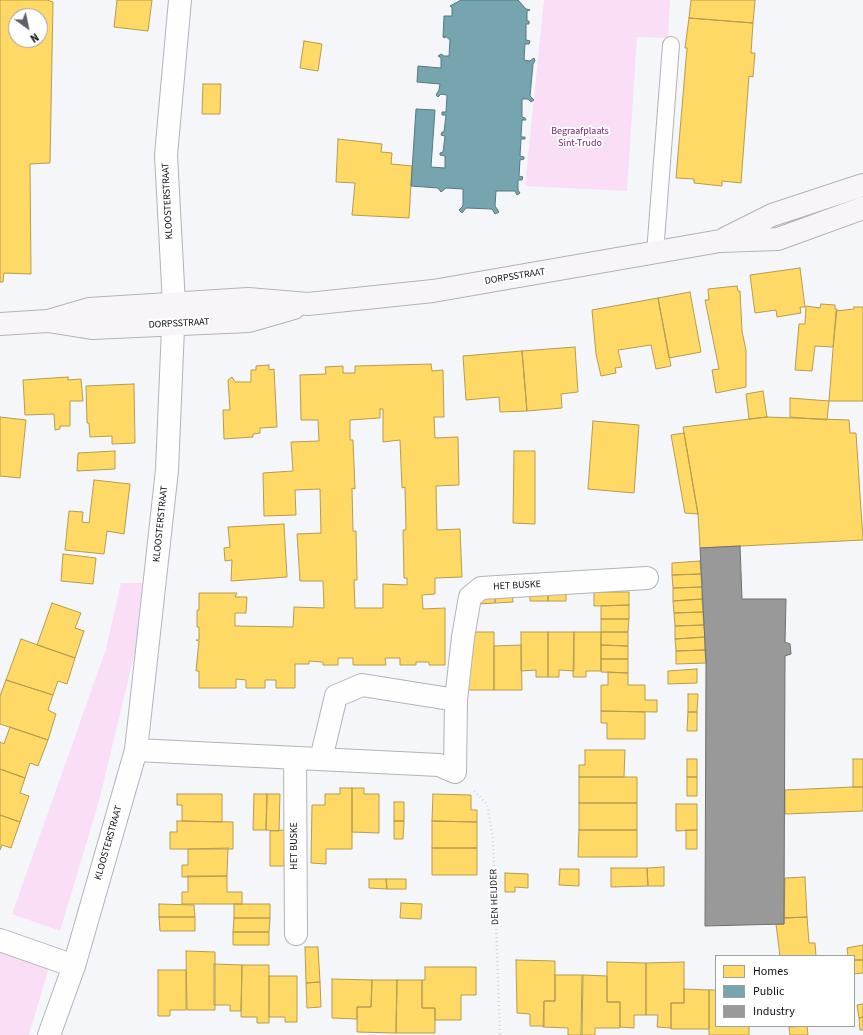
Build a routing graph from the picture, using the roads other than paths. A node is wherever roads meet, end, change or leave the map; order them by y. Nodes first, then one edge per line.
1 (180, 0) edge
2 (671, 45) dead end
3 (857, 187) edge
4 (862, 212) edge
5 (720, 241) junction
6 (655, 253) junction
7 (173, 314) junction
8 (0, 324) edge
9 (647, 578) dead end
10 (456, 700) junction
11 (136, 750) junction
12 (295, 758) junction
13 (321, 759) junction
14 (296, 934) dead end
15 (0, 940) edge
16 (74, 966) junction
17 (49, 1035) edge

1 - 7 street, KLOOSTERSTRAAT
2 - 6 lane
3 - 4 street
3 - 5 street, DORPSSTRAAT
4 - 5 street, DORPSSTRAAT
5 - 6 street, DORPSSTRAAT
6 - 7 street, DORPSSTRAAT
7 - 8 street, DORPSSTRAAT
7 - 11 street, KLOOSTERSTRAAT
9 - 10 street, HET BUSKE
10 - 13 street
10 - 13 street, HET BUSKE
11 - 12 street
11 - 16 street, KLOOSTERSTRAAT
12 - 13 street
12 - 14 street, HET BUSKE
15 - 16 street
16 - 17 street, KLOOSTERSTRAAT

